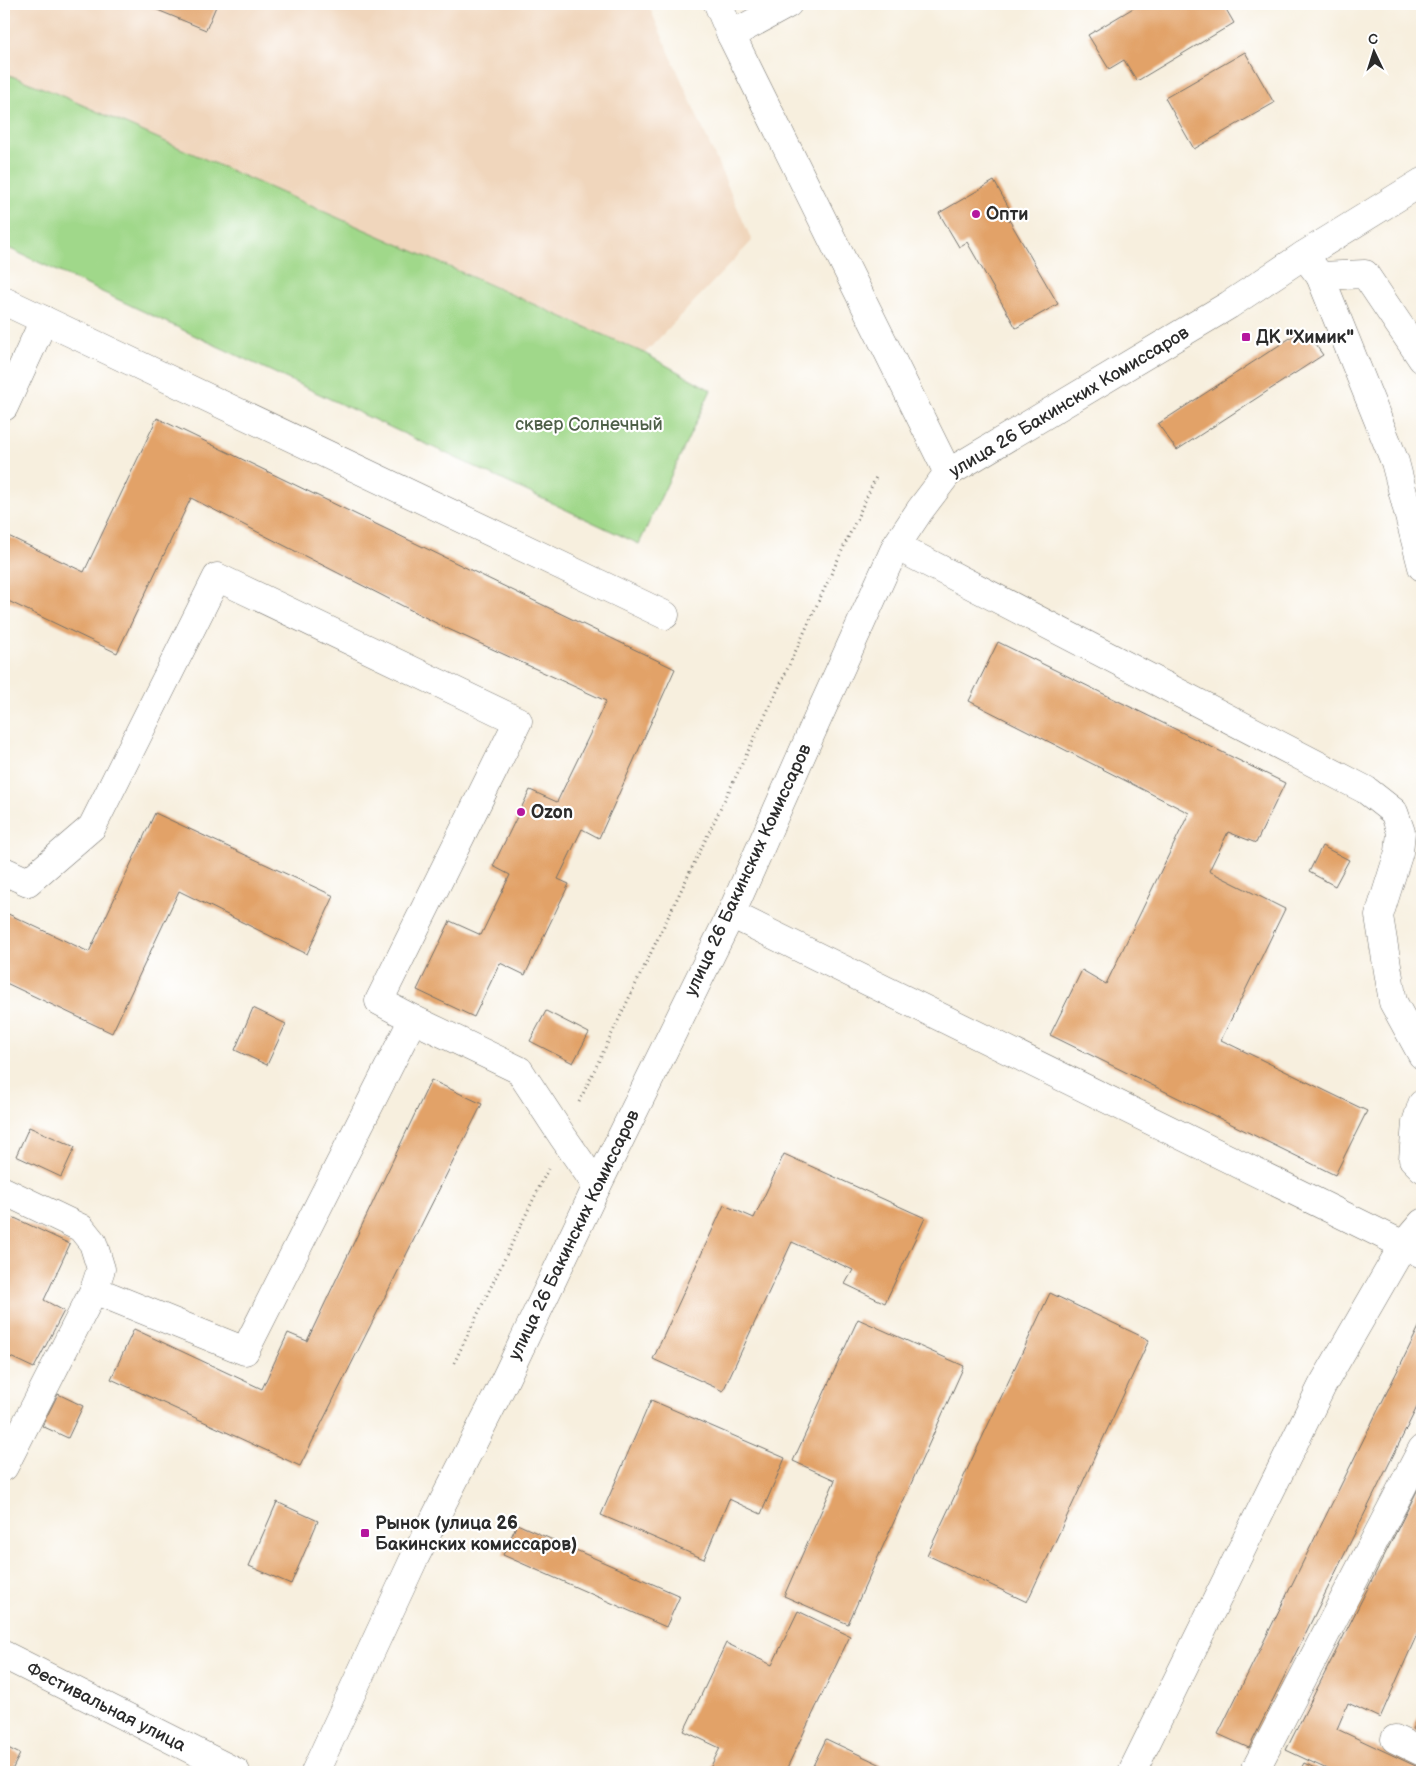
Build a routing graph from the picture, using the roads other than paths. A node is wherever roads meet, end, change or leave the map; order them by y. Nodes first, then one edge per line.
1 (718, 4) edge
2 (788, 4) edge
3 (730, 35) junction
4 (1422, 182) edge
5 (1312, 266) junction
6 (4, 301) edge
7 (44, 320) junction
8 (1422, 359) edge
9 (4, 407) edge
10 (948, 473) junction
11 (896, 546) junction
12 (1422, 568) edge
13 (665, 615) dead end
14 (4, 871) edge
15 (731, 914) junction
16 (413, 1019) junction
17 (1422, 1055) edge
18 (1422, 1104) edge
19 (1422, 1168) edge
20 (597, 1186) junction
21 (4, 1191) edge
22 (1422, 1223) edge
23 (1413, 1249) edge
24 (94, 1290) junction
25 (1422, 1449) edge
26 (4, 1467) edge
27 (4, 1655) edge
28 (1395, 1739) dead end
29 (1422, 1752) edge
30 (236, 1772) edge
31 (315, 1772) edge
32 (1132, 1772) edge
33 (1254, 1772) edge

1 - 3 main road
2 - 3 main road
3 - 10 main road
4 - 5 main road, улица 26 Бакинских Комиссаров
5 - 8 main road
5 - 10 main road, улица 26 Бакинских Комиссаров
5 - 12 main road
6 - 7 main road
7 - 9 main road
7 - 13 main road
10 - 11 main road, улица 26 Бакинских Комиссаров
11 - 15 main road, улица 26 Бакинских Комиссаров
11 - 17 main road
14 - 16 main road
15 - 20 main road, улица 26 Бакинских Комиссаров
15 - 23 main road
16 - 20 main road
16 - 24 main road
18 - 19 main road
20 - 31 main road, улица 26 Бакинских Комиссаров
21 - 24 main road
22 - 23 main road
23 - 32 main road
24 - 26 main road
25 - 33 main road
27 - 30 main road, Фестивальная улица
28 - 29 main road

